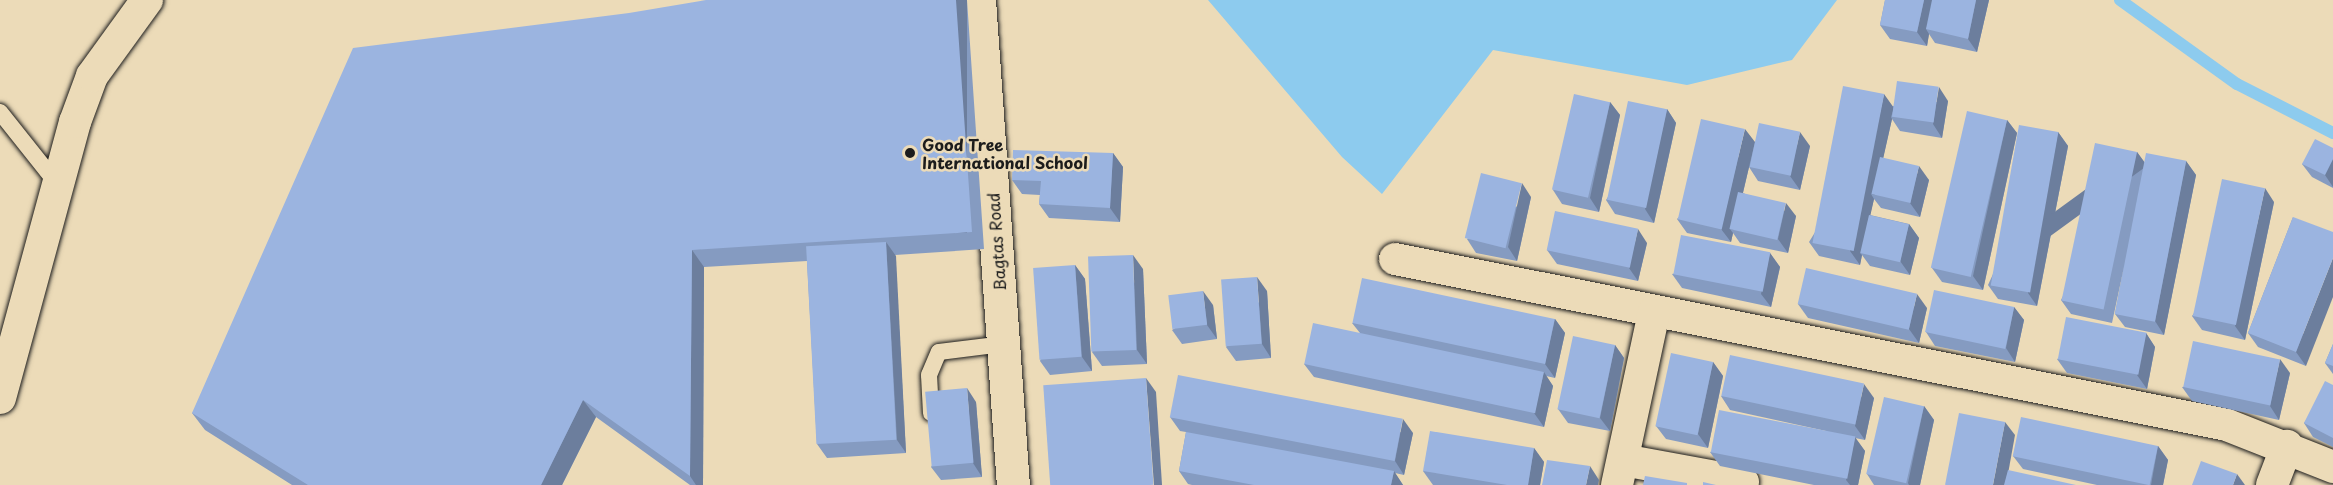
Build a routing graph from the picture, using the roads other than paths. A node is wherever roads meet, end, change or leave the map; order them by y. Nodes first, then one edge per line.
1 (147, 0) edge
2 (972, 15) edge
3 (0, 112) edge
4 (58, 185) junction
5 (1395, 259) dead end
6 (1654, 312) junction
7 (1003, 344) junction
8 (0, 398) edge
9 (932, 417) edge
10 (2288, 446) junction
11 (2333, 467) edge
12 (1620, 472) edge
13 (1743, 482) dead end
14 (1012, 485) edge
15 (2272, 485) edge

1 - 4 street
2 - 7 street, Bagtas Road
3 - 4 lane
4 - 8 street
5 - 6 street
6 - 10 street
6 - 12 street
7 - 9 lane
7 - 14 street, Bagtas Road
10 - 11 street
10 - 15 street
12 - 13 street

